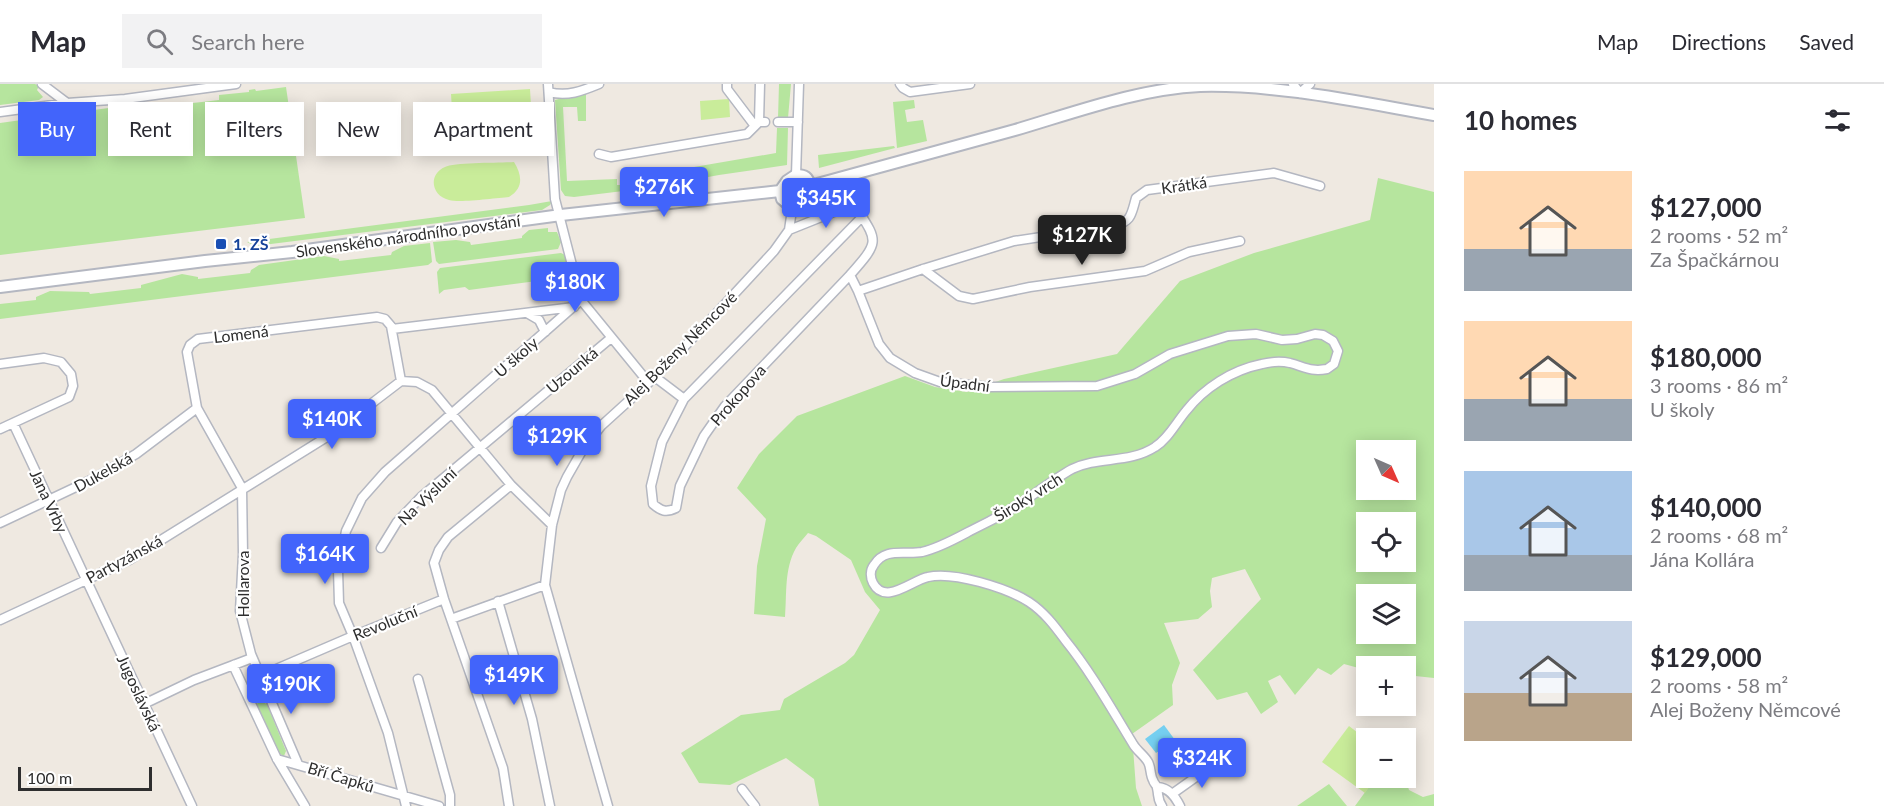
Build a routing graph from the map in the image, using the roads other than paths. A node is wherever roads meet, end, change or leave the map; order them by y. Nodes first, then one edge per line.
1 (42, 84) edge
2 (236, 84) edge
3 (543, 84) edge
4 (599, 84) edge
5 (727, 84) edge
6 (760, 84) edge
7 (799, 84) edge
8 (900, 84) edge
9 (970, 84) edge
10 (1310, 84) edge
11 (548, 88) edge
12 (1296, 88) edge
13 (67, 102) edge
14 (82, 102) edge
15 (18, 109) edge
16 (0, 112) edge
17 (1434, 116) edge
18 (778, 122) dead end
19 (798, 122) junction
20 (760, 123) junction
21 (599, 154) dead end
22 (796, 175) junction
23 (810, 186) junction
24 (1320, 186) dead end
25 (780, 191) junction
26 (793, 203) junction
27 (561, 215) junction
28 (862, 217) junction
29 (789, 230) junction
30 (1240, 241) dead end
31 (923, 268) junction
32 (850, 275) junction
33 (0, 287) edge
34 (858, 291) junction
35 (578, 303) junction
36 (527, 312) junction
37 (392, 329) junction
38 (545, 332) junction
39 (611, 338) junction
40 (0, 364) edge
41 (1135, 374) joint
42 (651, 380) junction
43 (401, 381) junction
44 (684, 399) junction
45 (197, 408) junction
46 (450, 413) junction
47 (13, 423) junction
48 (0, 429) edge
49 (479, 448) junction
50 (511, 485) junction
51 (242, 488) junction
52 (49, 500) junction
53 (0, 523) edge
54 (552, 525) junction
55 (381, 548) dead end
56 (85, 580) junction
57 (545, 585) junction
58 (444, 599) junction
59 (498, 601) junction
60 (451, 619) junction
61 (0, 620) edge
62 (353, 636) junction
63 (252, 658) junction
64 (232, 665) junction
65 (260, 676) junction
66 (418, 679) dead end
67 (144, 704) junction
68 (277, 759) junction
69 (1217, 762) dead end
70 (298, 764) junction
71 (1158, 787) junction
72 (742, 789) dead end
73 (1172, 794) junction
74 (405, 802) edge
75 (192, 806) edge
76 (305, 806) edge
77 (439, 806) edge
78 (450, 806) edge
79 (509, 806) edge
80 (550, 806) edge
81 (608, 806) edge
82 (755, 806) edge
83 (1162, 806) edge
84 (1180, 806) edge

1 - 13 street
2 - 14 street
3 - 11 street
4 - 11 street
5 - 20 street
6 - 20 street
7 - 19 street
8 - 9 street
10 - 12 street
11 - 27 street
12 - 17 street
12 - 23 street
15 - 16 street
18 - 19 street
19 - 22 street
20 - 21 street
22 - 23 street
22 - 25 street
23 - 26 street
24 - 31 street, Krátká
25 - 26 street
25 - 27 street, Slovenského národního povstání
26 - 29 street, Alej Boženy Němcové
27 - 33 street, Slovenského národního povstání
27 - 35 street
28 - 29 street
28 - 32 street, Prokopova
28 - 44 street, Prokopova
29 - 42 street, Alej Boženy Němcové
30 - 31 street
31 - 34 street, Krátká
32 - 34 street, Úpadní
32 - 44 street, Prokopova
34 - 41 street, Úpadní
35 - 36 street
35 - 38 street, U školy
35 - 39 street
36 - 37 street
36 - 38 street
37 - 43 street
37 - 45 street, Lomená
38 - 46 street, U školy
39 - 42 street
39 - 49 street, Uzounká
40 - 47 street
41 - 71 street, Široký vrch
42 - 44 street
42 - 54 street, Alej Boženy Němcové
43 - 46 street
43 - 51 street, Partyzánská
45 - 51 street, Lomená
45 - 52 street, Dukelská
46 - 49 street
46 - 62 street, U školy
47 - 48 street
47 - 52 street, Jana Vrby
49 - 50 street
49 - 55 street, Na Výsluní
50 - 54 street
50 - 58 street
51 - 56 street, Partyzánská
51 - 63 street, Hollarova
52 - 53 street, Dukelská
52 - 56 street, Jana Vrby
54 - 57 street, Alej Boženy Němcové
56 - 61 street, Partyzánská
56 - 67 street, Jugoslávská
57 - 59 street
57 - 81 street, Alej Boženy Němcové
58 - 60 street
58 - 62 street, Revoluční
59 - 60 street
59 - 80 street
60 - 79 street
62 - 65 street, Revoluční
62 - 74 street, U školy
63 - 64 street
63 - 65 street, Hollarova
64 - 67 street
64 - 68 street
65 - 70 street, Hollarova
66 - 78 street
67 - 75 street, Jugoslávská
68 - 70 street, Bří Čapků
68 - 76 street
69 - 73 street
70 - 74 street, Bří Čapků
71 - 73 street
71 - 83 street, Široký vrch
72 - 82 street
73 - 84 street
74 - 77 street, Bří Čapků

